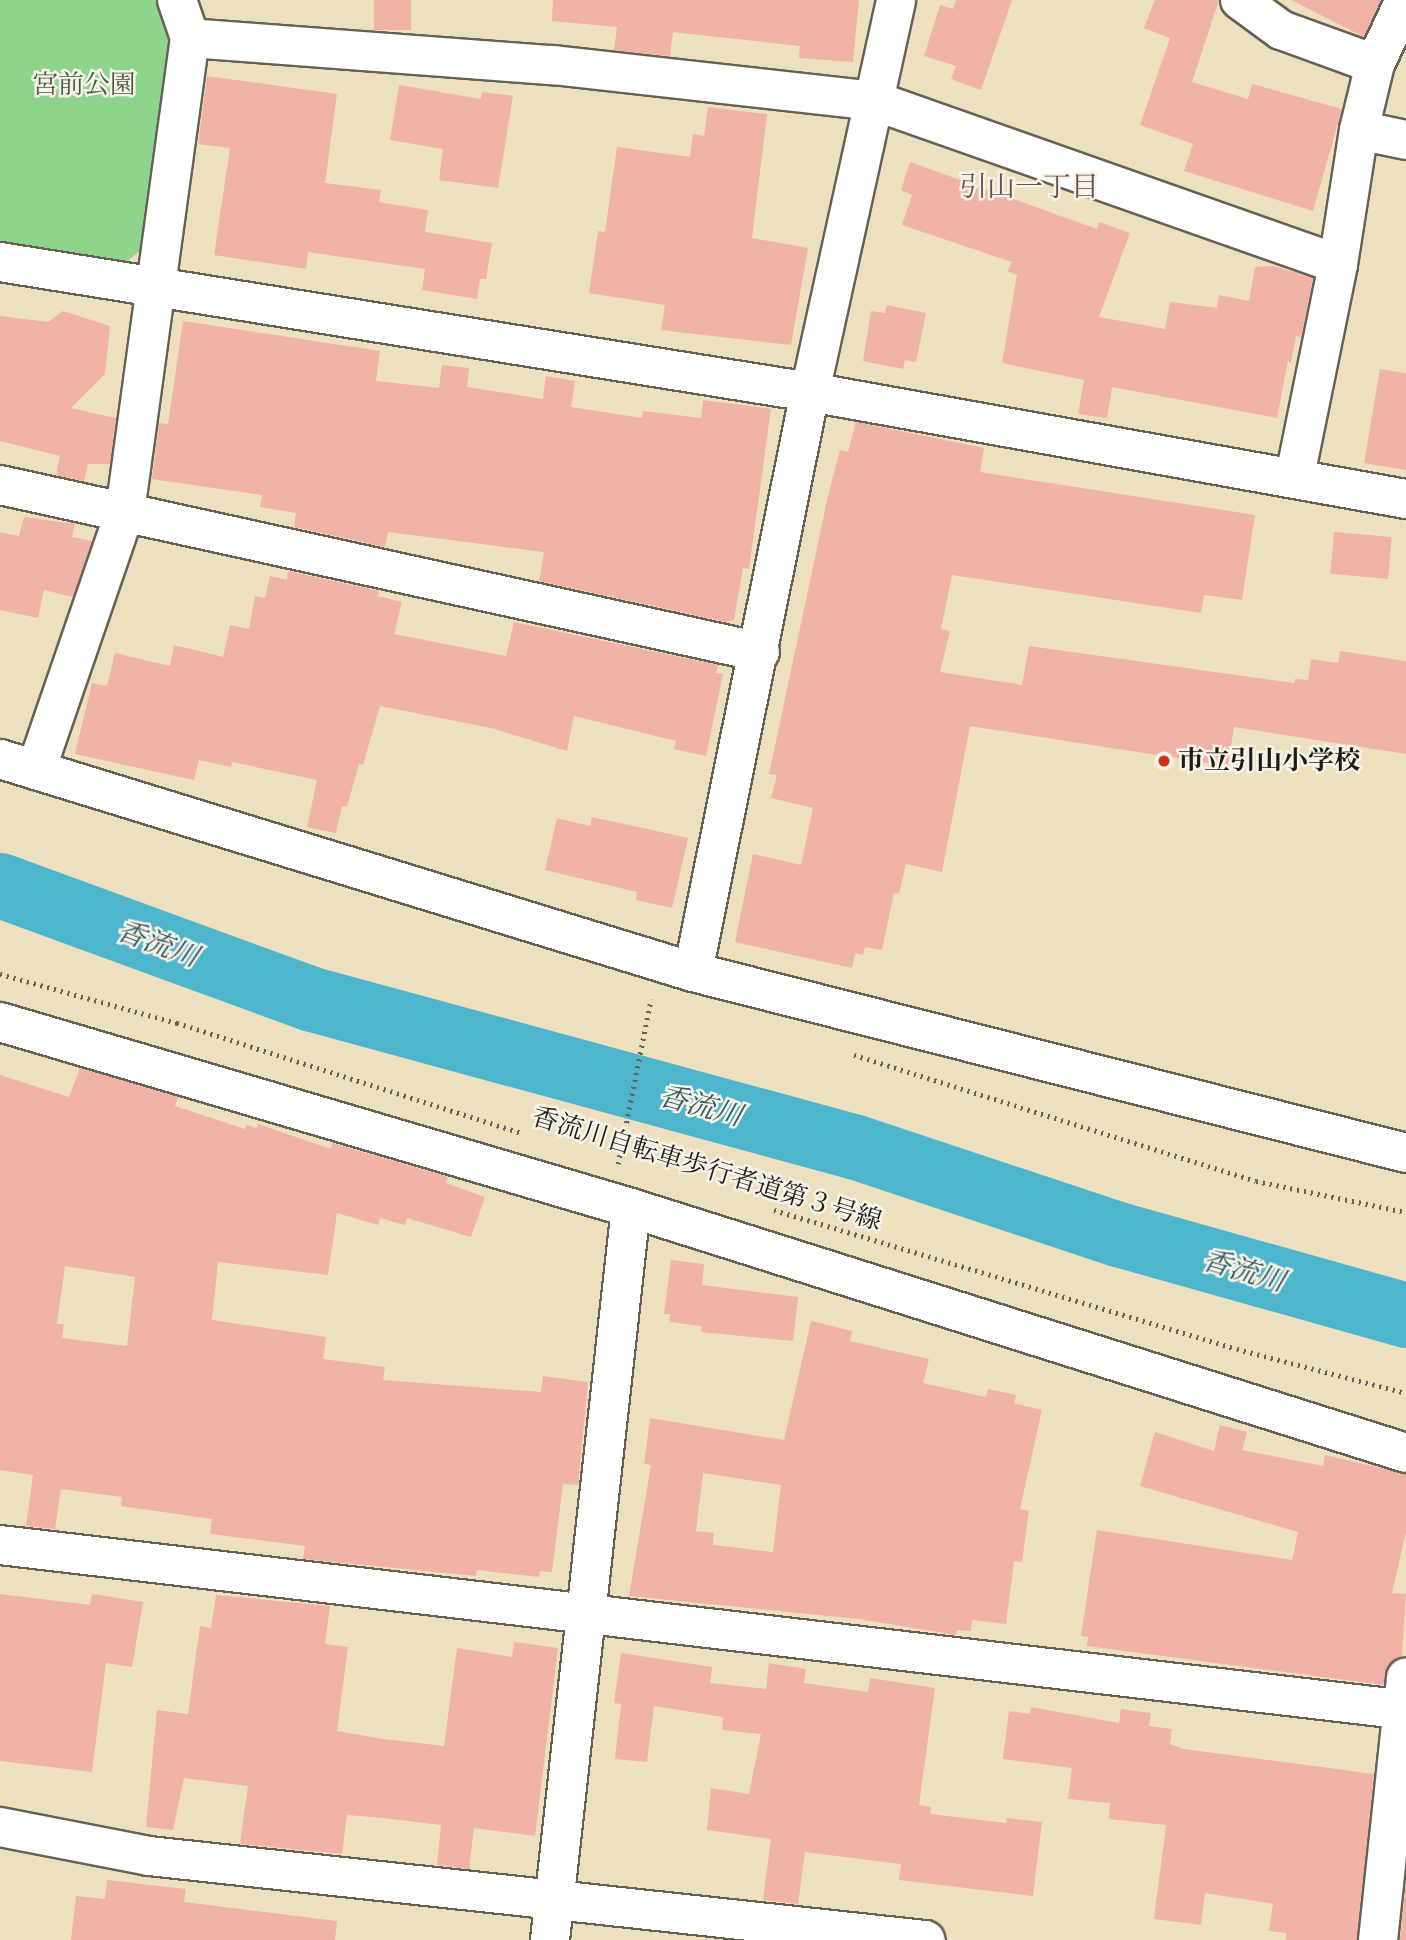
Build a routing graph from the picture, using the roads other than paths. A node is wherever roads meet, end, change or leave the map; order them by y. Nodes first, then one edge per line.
1 (177, 0) edge
2 (896, 0) edge
3 (1240, 0) edge
4 (1405, 0) edge
5 (190, 38) junction
6 (1375, 64) junction
7 (875, 101) junction
8 (1359, 130) junction
9 (1406, 139) edge
10 (0, 262) edge
11 (1338, 264) junction
12 (156, 285) junction
13 (810, 392) junction
14 (1295, 477) junction
15 (0, 485) edge
16 (1406, 499) edge
17 (125, 512) junction
18 (760, 652) junction
19 (18, 764) edge
20 (693, 972) junction
21 (0, 1022) edge
22 (1406, 1153) edge
23 (631, 1208) junction
24 (1406, 1453) edge
25 (0, 1545) edge
26 (586, 1613) junction
27 (1405, 1699) edge
28 (0, 1827) edge
29 (554, 1900) junction
30 (550, 1940) edge
31 (925, 1940) edge
32 (1378, 1940) edge

1 - 5 street
2 - 7 street
3 - 6 street
4 - 6 street
5 - 7 street
5 - 12 street
6 - 8 street
7 - 11 street
7 - 13 street
8 - 9 street
8 - 11 street
10 - 12 street
11 - 14 street
12 - 13 street
12 - 17 street
13 - 14 street
13 - 18 street
14 - 16 street
15 - 17 street
17 - 18 street
17 - 19 street
18 - 20 street
19 - 20 street
20 - 22 street
21 - 23 street
23 - 24 street
23 - 26 street
25 - 26 street
26 - 27 street
26 - 29 street
27 - 32 street
28 - 29 street
29 - 30 street
29 - 31 street

